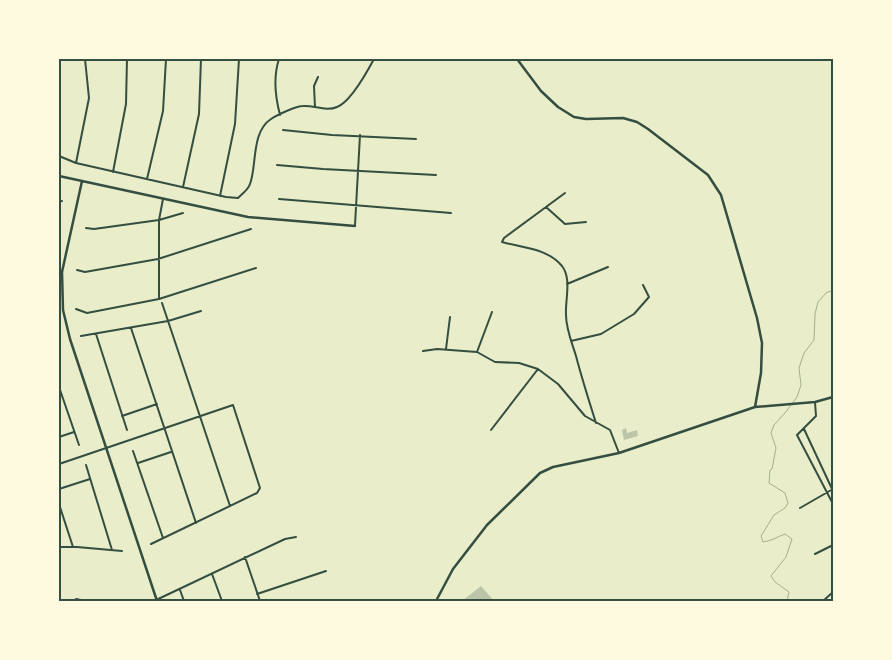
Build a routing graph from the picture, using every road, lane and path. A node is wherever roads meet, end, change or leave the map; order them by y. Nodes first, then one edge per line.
1 (85, 59) edge
2 (127, 59) edge
3 (166, 59) edge
4 (201, 59) edge
5 (239, 59) edge
6 (279, 59) edge
7 (374, 59) edge
8 (517, 59) edge
9 (318, 77) dead end
10 (315, 107) junction
11 (280, 115) junction
12 (283, 130) dead end
13 (360, 135) junction
14 (416, 140) dead end
15 (59, 156) edge
16 (76, 163) junction
17 (277, 165) dead end
18 (358, 171) junction
19 (113, 172) junction
20 (436, 175) dead end
21 (59, 176) edge
22 (147, 179) junction
23 (82, 181) junction
24 (184, 187) junction
25 (565, 193) dead end
26 (220, 196) junction
27 (163, 198) junction
28 (279, 199) dead end
29 (356, 206) junction
30 (546, 207) junction
31 (183, 212) dead end
32 (451, 213) dead end
33 (159, 220) junction
34 (586, 222) dead end
35 (355, 226) joint
36 (86, 228) dead end
37 (251, 229) dead end
38 (158, 259) junction
39 (608, 267) dead end
40 (256, 268) dead end
41 (77, 270) dead end
42 (567, 284) junction
43 (643, 285) dead end
44 (159, 299) junction
45 (162, 303) dead end
46 (76, 309) dead end
47 (201, 311) dead end
48 (492, 312) dead end
49 (450, 317) dead end
50 (168, 321) junction
51 (131, 328) junction
52 (96, 334) junction
53 (81, 336) dead end
54 (571, 341) junction
55 (446, 350) junction
56 (423, 351) dead end
57 (477, 352) junction
58 (538, 369) junction
59 (59, 386) edge
60 (833, 397) edge
61 (815, 402) junction
62 (157, 404) junction
63 (755, 407) junction
64 (122, 416) junction
65 (200, 416) junction
66 (596, 423) junction
67 (164, 428) junction
68 (804, 428) junction
69 (127, 430) dead end
70 (491, 430) dead end
71 (74, 432) junction
72 (59, 437) edge
73 (79, 445) dead end
74 (106, 448) junction
75 (133, 451) dead end
76 (172, 451) junction
77 (618, 453) junction
78 (138, 463) junction
79 (59, 464) edge
80 (86, 465) dead end
81 (90, 479) junction
82 (59, 489) edge
83 (833, 490) edge
84 (827, 492) junction
85 (59, 504) edge
86 (833, 504) edge
87 (230, 506) junction
88 (800, 508) dead end
89 (196, 523) junction
90 (296, 537) dead end
91 (163, 538) junction
92 (150, 544) dead end
93 (833, 545) edge
94 (60, 547) dead end
95 (73, 547) junction
96 (112, 550) junction
97 (122, 551) dead end
98 (815, 554) dead end
99 (245, 557) junction
100 (326, 571) dead end
101 (212, 574) junction
102 (180, 590) junction
103 (833, 592) edge
104 (257, 594) junction
105 (76, 599) dead end
106 (86, 601) edge
107 (156, 601) edge
108 (184, 601) edge
109 (222, 601) edge
110 (260, 601) edge
111 (436, 601) edge
112 (823, 601) edge

1 - 16 street
2 - 19 street
3 - 22 street
4 - 24 street
5 - 26 street
6 - 11 street
7 - 10 street
8 - 63 street
9 - 10 street
10 - 11 street
11 - 26 street
12 - 13 street
13 - 14 street
13 - 18 street
15 - 16 street
16 - 19 street
17 - 18 street
18 - 20 street
18 - 29 street
19 - 22 street
21 - 23 street
22 - 24 street
23 - 27 street
23 - 74 street
24 - 26 street
25 - 30 street
27 - 33 street
27 - 35 street
28 - 29 street
29 - 32 street
29 - 35 street
30 - 34 street
30 - 42 street
31 - 33 street
33 - 36 street
33 - 38 street
37 - 38 street
38 - 41 street
38 - 44 street
39 - 42 street
40 - 44 street
42 - 54 street
43 - 54 street
44 - 46 street
45 - 50 street
47 - 50 street
48 - 57 street
49 - 55 street
50 - 51 street
50 - 65 street
51 - 52 street
51 - 62 street
52 - 53 street
52 - 64 street
54 - 66 street
55 - 56 street
55 - 57 street
57 - 58 street
58 - 66 street
58 - 70 street
59 - 71 street
60 - 61 street
61 - 63 street
61 - 68 street
62 - 64 street
62 - 67 street
63 - 77 street
64 - 69 street
65 - 67 street
65 - 87 street
65 - 87 street
66 - 77 street
67 - 74 street
67 - 76 street
68 - 83 street
68 - 84 street
71 - 72 street
71 - 73 street
74 - 79 street
74 - 107 street
75 - 78 street
76 - 78 street
76 - 89 street
77 - 111 street
78 - 91 street
80 - 81 street
81 - 82 street
81 - 96 street
83 - 84 street
84 - 86 street
84 - 88 street
85 - 95 street
87 - 89 street
89 - 91 street
90 - 99 street
91 - 92 street
93 - 98 street
94 - 95 street
95 - 96 street
96 - 97 street
99 - 101 street
99 - 104 street
100 - 104 street
101 - 102 street
101 - 109 street
102 - 107 street
102 - 108 street
103 - 112 street
104 - 110 street
105 - 106 street

